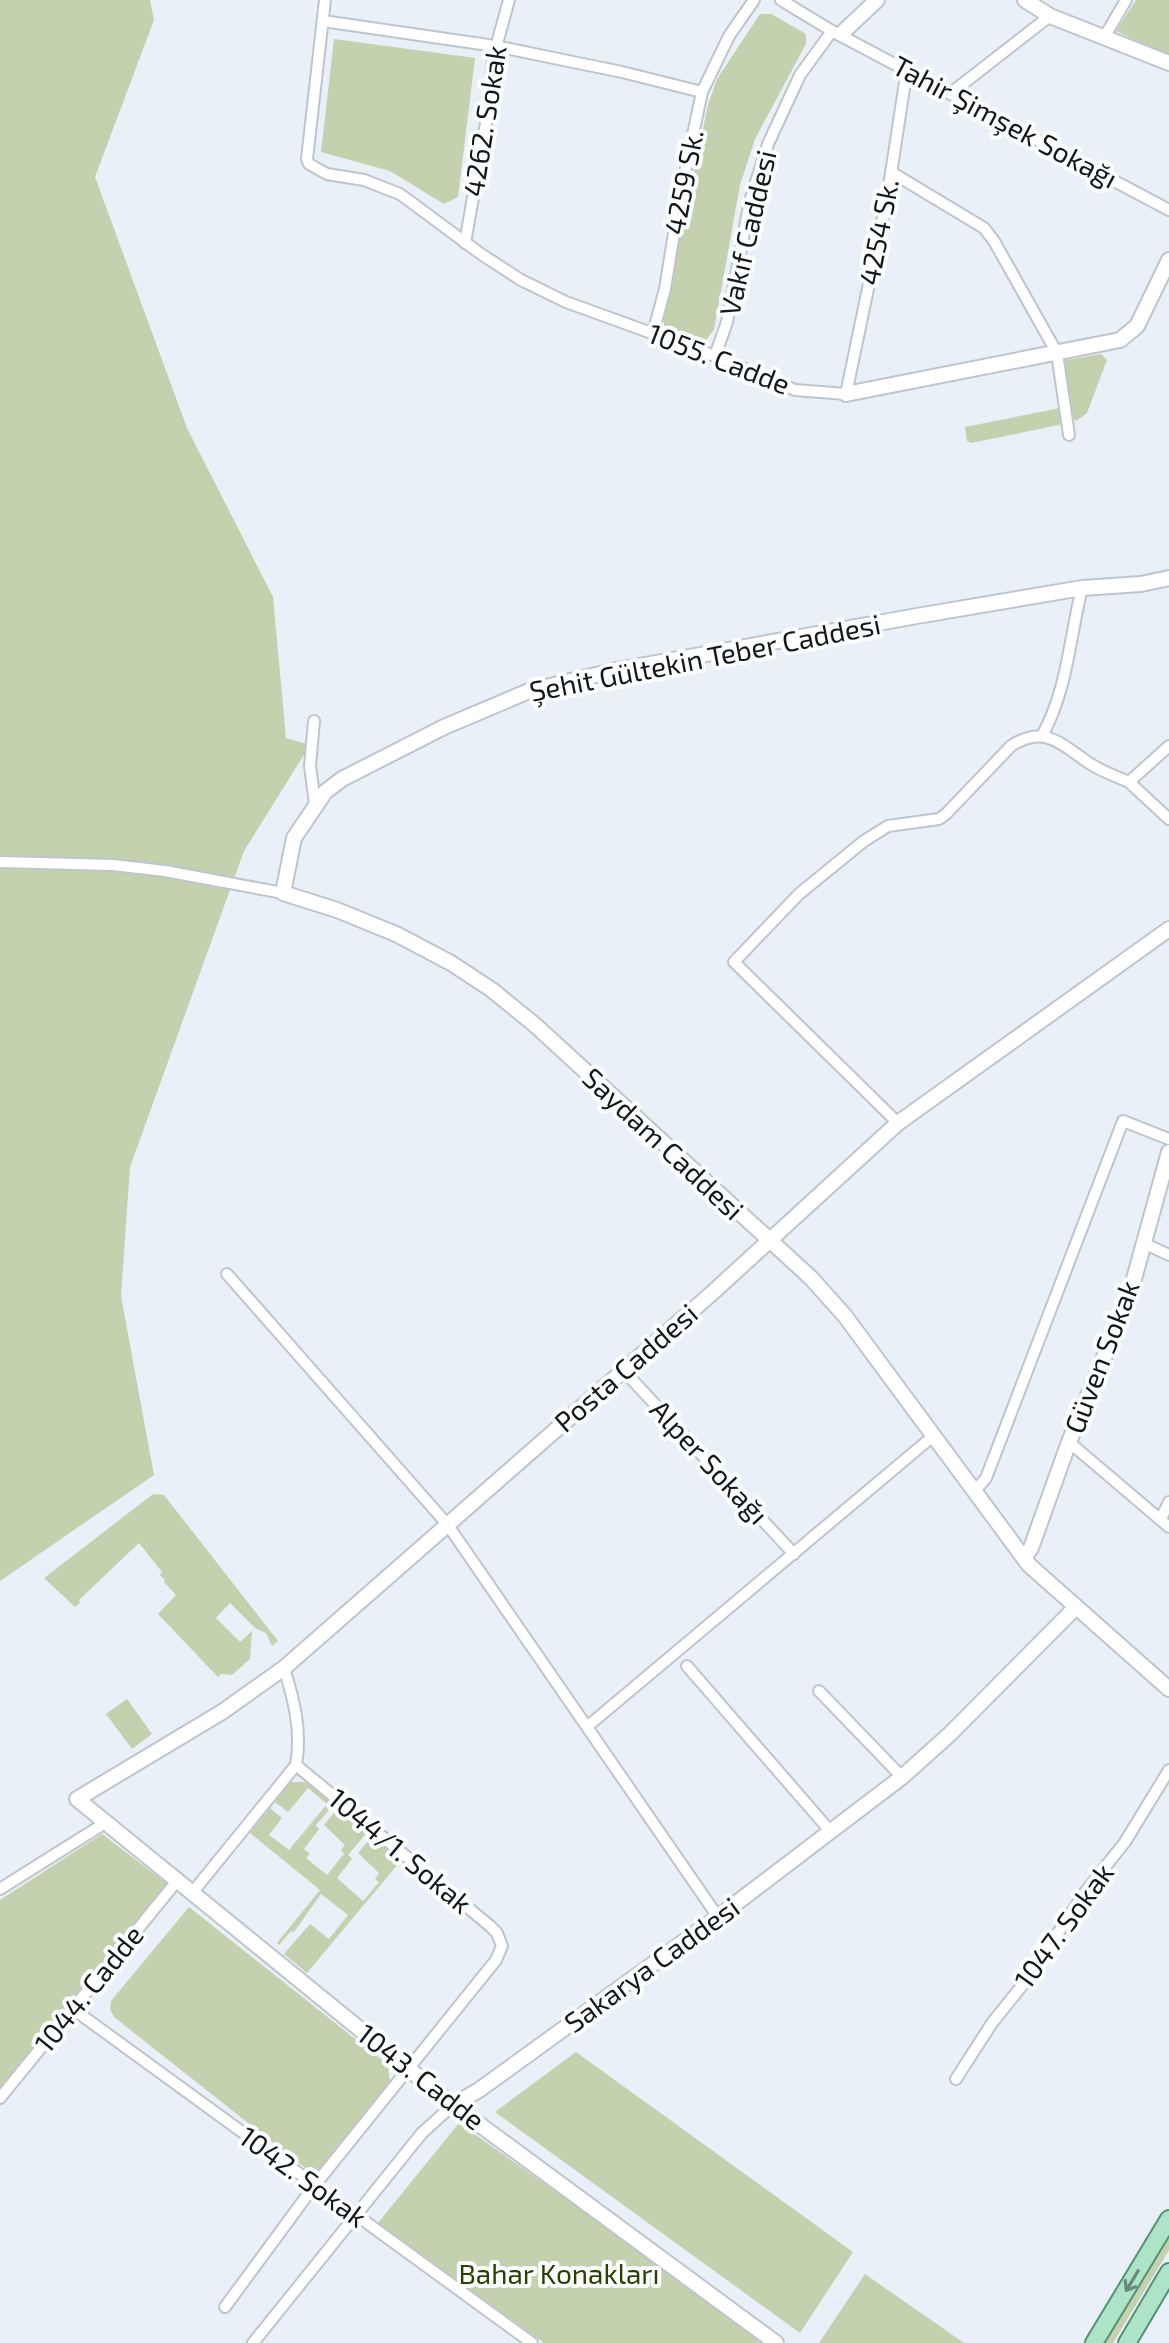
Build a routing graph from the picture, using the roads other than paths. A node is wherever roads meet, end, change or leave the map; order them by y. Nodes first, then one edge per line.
1 (325, 0) edge
2 (509, 0) edge
3 (754, 0) edge
4 (781, 0) edge
5 (877, 0) edge
6 (1025, 0) edge
7 (1126, 0) edge
8 (1050, 16) junction
9 (323, 21) junction
10 (836, 32) junction
11 (1105, 36) junction
12 (495, 46) junction
13 (1169, 63) edge
14 (907, 69) junction
15 (702, 92) junction
16 (951, 93) junction
17 (891, 172) junction
18 (1169, 210) edge
19 (465, 243) junction
20 (1169, 260) edge
21 (653, 333) junction
22 (1057, 353) junction
23 (715, 356) junction
24 (846, 394) junction
25 (1069, 435) dead end
26 (1169, 578) edge
27 (1082, 588) junction
28 (314, 721) dead end
29 (1042, 736) junction
30 (1169, 746) edge
31 (1129, 782) junction
32 (315, 804) junction
33 (1169, 819) edge
34 (0, 862) edge
35 (283, 893) junction
36 (1166, 934) edge
37 (898, 1123) junction
38 (1169, 1139) edge
39 (1169, 1152) edge
40 (768, 1240) junction
41 (1143, 1243) junction
42 (1169, 1255) edge
43 (227, 1274) dead end
44 (624, 1371) junction
45 (932, 1437) junction
46 (1069, 1442) junction
47 (974, 1492) junction
48 (1169, 1502) edge
49 (1165, 1523) edge
50 (447, 1524) junction
51 (794, 1554) junction
52 (1024, 1558) junction
53 (1076, 1607) junction
54 (687, 1666) dead end
55 (284, 1668) junction
56 (1169, 1689) edge
57 (819, 1691) dead end
58 (588, 1726) junction
59 (296, 1765) junction
60 (1169, 1770) edge
61 (902, 1777) junction
62 (77, 1799) joint
63 (105, 1823) junction
64 (831, 1832) junction
65 (177, 1881) junction
66 (0, 1889) edge
67 (192, 1893) junction
68 (718, 1917) junction
69 (73, 2009) junction
70 (408, 2068) junction
71 (956, 2079) dead end
72 (0, 2098) edge
73 (453, 2105) junction
74 (314, 2186) junction
75 (355, 2215) junction
76 (1169, 2219) edge
77 (1169, 2272) edge
78 (225, 2307) dead end
79 (253, 2343) edge
80 (532, 2343) edge
81 (775, 2343) edge
82 (1094, 2343) edge
83 (1127, 2343) edge

1 - 9 street
2 - 12 street, 4262. Sokak
3 - 15 street, 4259 Sk.
4 - 10 street, Tahir Şimşek Sokağı
5 - 10 street, Vakıf Caddesi
6 - 8 street
7 - 11 street
8 - 11 street
8 - 16 street
9 - 12 street
9 - 19 street, 1055. Cadde
10 - 14 street, Tahir Şimşek Sokağı
10 - 23 street, Vakıf Caddesi
11 - 13 street
12 - 15 street
12 - 19 street, 4262. Sokak
14 - 16 street, Tahir Şimşek Sokağı
14 - 17 street, 4254 Sk.
15 - 21 street, 4259 Sk.
16 - 18 street, Tahir Şimşek Sokağı
17 - 22 street
17 - 24 street, 4254 Sk.
19 - 21 street, 1055. Cadde
20 - 22 street, 1055. Cadde
21 - 23 street, 1055. Cadde
22 - 24 street, 1055. Cadde
22 - 25 street
23 - 24 street, 1055. Cadde
26 - 27 street, Şehit Gültekin Teber Caddesi
27 - 29 street
27 - 32 street, Şehit Gültekin Teber Caddesi
28 - 32 street
29 - 31 street
29 - 37 street
30 - 31 street
31 - 33 street
32 - 35 street, Şehit Gültekin Teber Caddesi
34 - 35 street, Saydam Caddesi
35 - 40 street, Saydam Caddesi
36 - 37 street, Posta Caddesi
37 - 40 street, Posta Caddesi
38 - 47 street
39 - 41 street, Güven Sokak
40 - 44 street, Posta Caddesi
40 - 45 street, Saydam Caddesi
41 - 42 street
41 - 46 street, Güven Sokak
43 - 50 street
44 - 50 street, Posta Caddesi
44 - 51 street, Alper Sokağı
45 - 47 street, Saydam Caddesi
45 - 51 street
46 - 49 street
46 - 52 street, Güven Sokak
47 - 52 street, Saydam Caddesi
48 - 49 street
50 - 55 street, Posta Caddesi
50 - 58 street
51 - 58 street
52 - 53 street, Saydam Caddesi
53 - 56 street, Saydam Caddesi
53 - 61 street, Sakarya Caddesi
54 - 64 street
55 - 59 street
55 - 62 street, Posta Caddesi
57 - 61 street
58 - 68 street
59 - 67 street
59 - 70 street, 1044/1. Sokak
60 - 71 street, 1047. Sokak
61 - 64 street, Sakarya Caddesi
62 - 63 street, 1043. Cadde
63 - 65 street, 1043. Cadde
63 - 66 street
64 - 68 street, Sakarya Caddesi
65 - 67 street, 1043. Cadde
65 - 69 street, 1044. Cadde
67 - 70 street, 1043. Cadde
68 - 73 street, Sakarya Caddesi
69 - 72 street, 1044. Cadde
69 - 74 street, 1042. Sokak
70 - 73 street, 1043. Cadde
70 - 74 street
73 - 75 street, Sakarya Caddesi
73 - 81 street, 1043. Cadde
74 - 75 street, 1042. Sokak
74 - 78 street
75 - 79 street, Sakarya Caddesi
75 - 80 street, 1042. Sokak
76 -> 82 main road
77 - 83 main road

